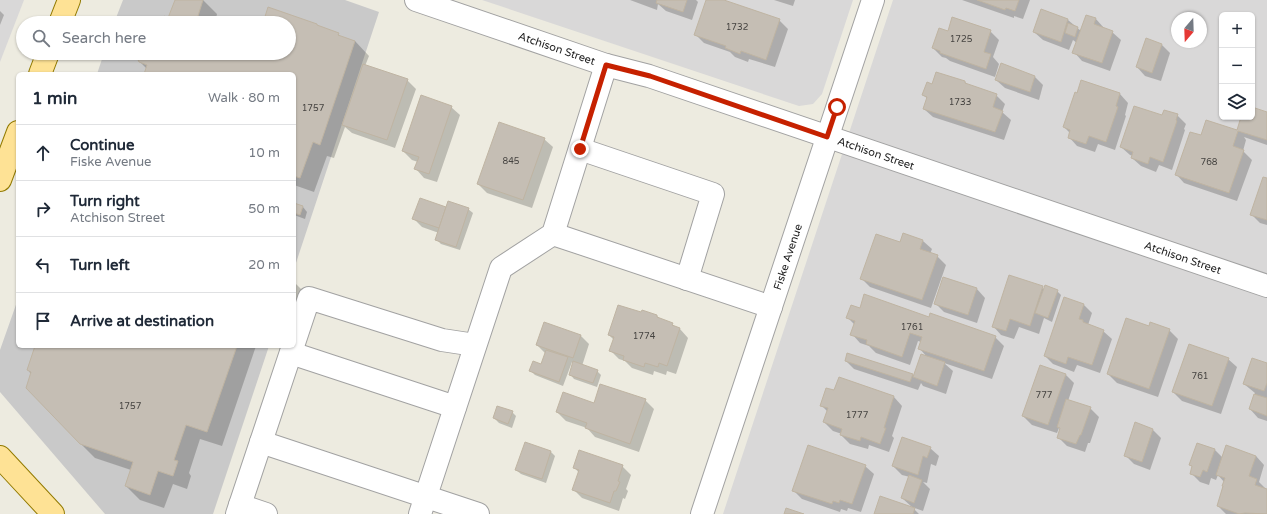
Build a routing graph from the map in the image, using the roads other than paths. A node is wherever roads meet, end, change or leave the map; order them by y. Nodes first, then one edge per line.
1 (69, 0) edge
2 (416, 0) edge
3 (873, 0) edge
4 (63, 16) edge
5 (45, 60) edge
6 (606, 65) junction
7 (41, 72) edge
8 (16, 137) edge
9 (827, 137) junction
10 (580, 149) junction
11 (0, 180) edge
12 (553, 234) junction
13 (687, 279) junction
14 (1267, 286) edge
15 (771, 307) junction
16 (296, 338) edge
17 (476, 345) junction
18 (293, 348) edge
19 (296, 348) edge
20 (455, 407) junction
21 (261, 442) junction
22 (0, 457) edge
23 (422, 505) edge
24 (238, 510) edge
25 (53, 514) edge
26 (266, 514) edge
27 (478, 514) edge
28 (702, 514) edge

1 - 4 main road
2 - 6 street, Atchison Street
3 - 9 street, Fiske Avenue
5 - 7 main road
6 - 9 street, Atchison Street
6 - 10 street
8 - 11 main road
9 - 14 street, Atchison Street
9 - 15 street, Fiske Avenue
10 - 12 street
10 - 13 street
12 - 13 street
12 - 17 street
13 - 15 street
15 - 28 street, Fiske Avenue
16 - 17 street
17 - 20 street
18 - 21 street
19 - 20 street
20 - 23 street
21 - 23 street
21 - 24 street
22 - 25 main road
23 - 27 street
24 - 26 street

